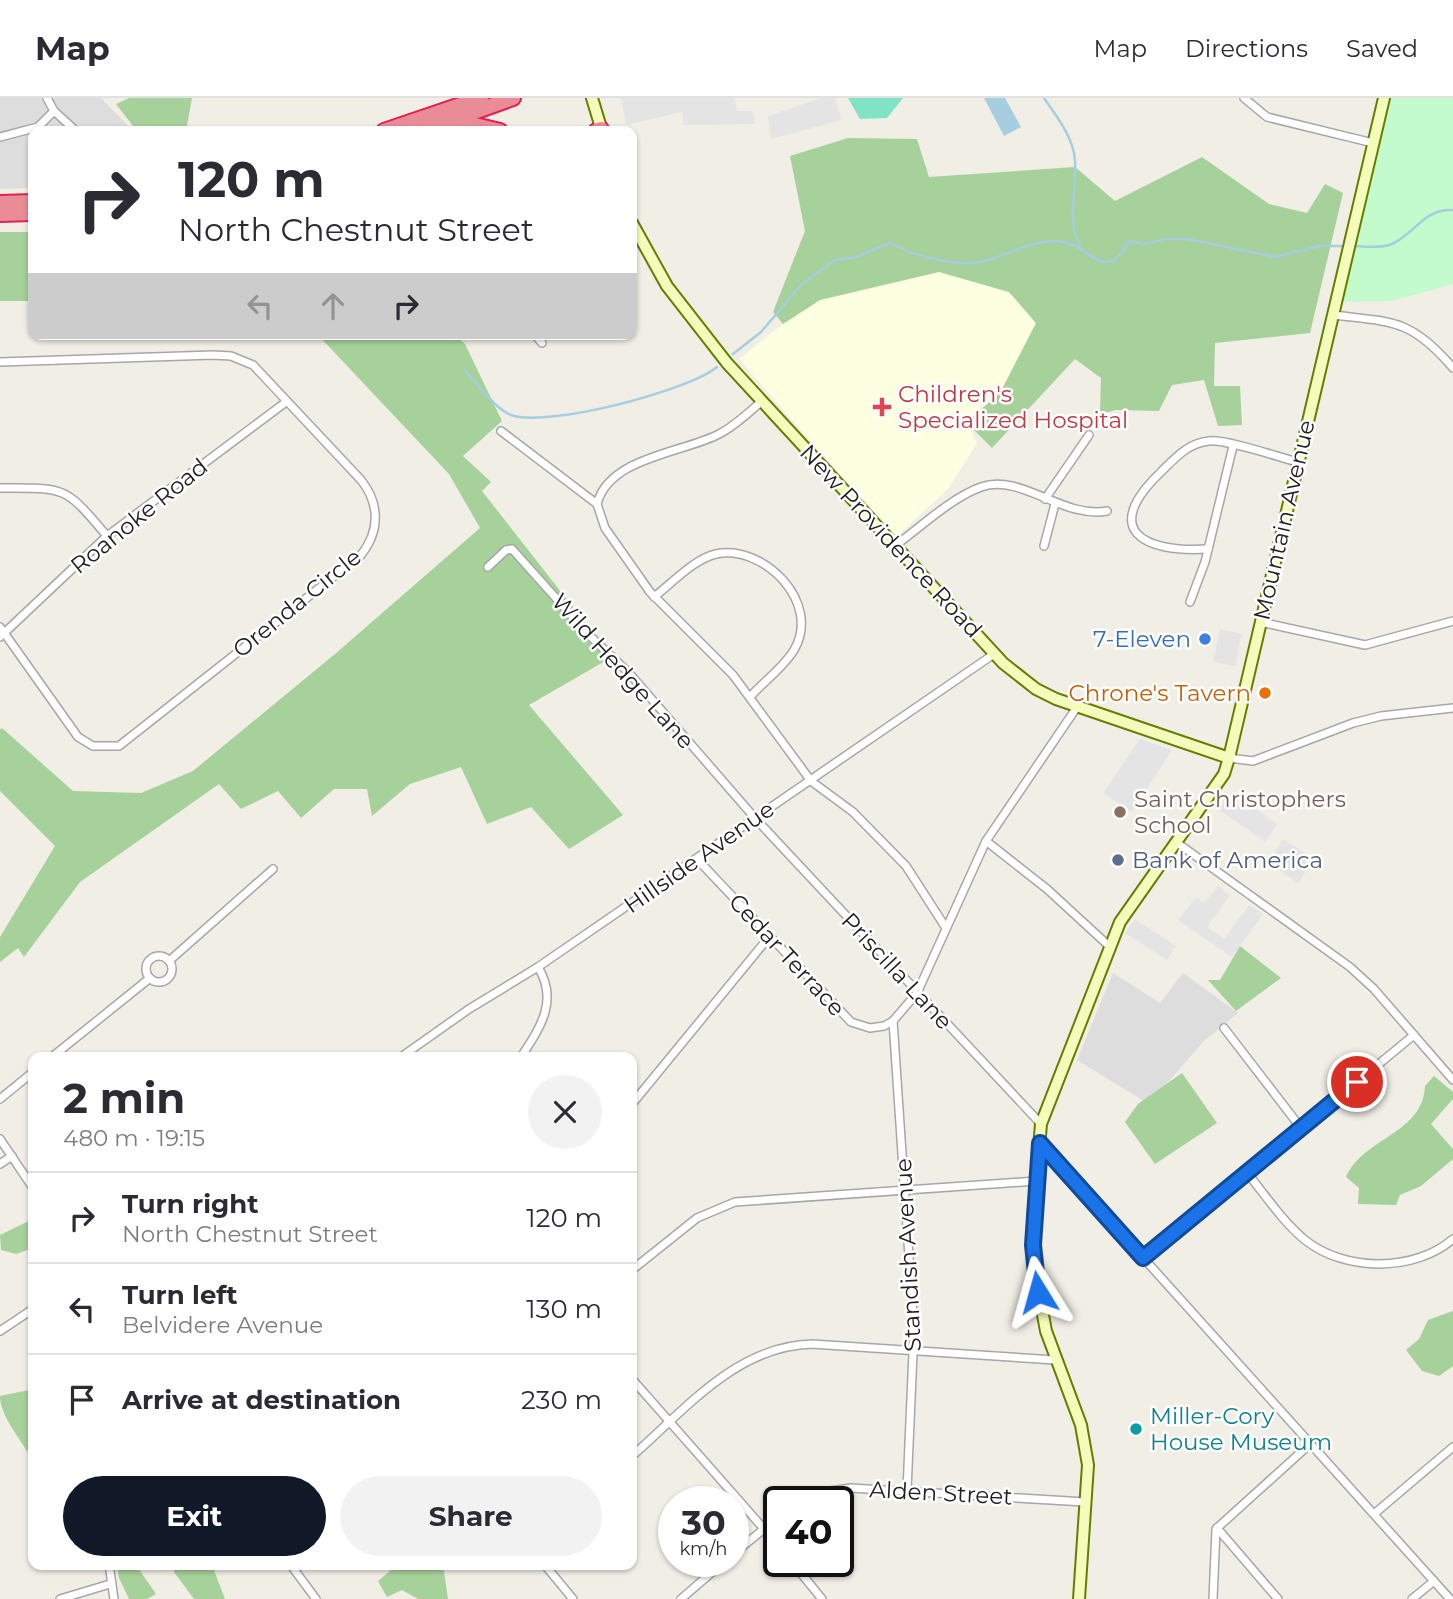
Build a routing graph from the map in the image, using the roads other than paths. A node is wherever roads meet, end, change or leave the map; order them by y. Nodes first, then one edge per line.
1 (47, 98) edge
2 (481, 98) edge
3 (513, 98) edge
4 (592, 98) edge
5 (1244, 98) edge
6 (1384, 98) edge
7 (54, 111) junction
8 (454, 120) junction
9 (39, 126) edge
10 (70, 126) edge
11 (399, 126) edge
12 (436, 126) edge
13 (479, 126) edge
14 (599, 126) edge
15 (28, 130) edge
16 (0, 137) edge
17 (1374, 143) junction
18 (28, 202) edge
19 (0, 203) edge
20 (0, 214) edge
21 (28, 214) edge
22 (637, 237) edge
23 (1333, 315) junction
24 (539, 340) edge
25 (542, 343) dead end
26 (0, 362) edge
27 (1453, 368) edge
28 (762, 401) junction
29 (286, 402) junction
30 (501, 431) dead end
31 (1089, 435) dead end
32 (1233, 446) junction
33 (1298, 462) junction
34 (0, 488) edge
35 (1045, 499) junction
36 (597, 504) junction
37 (1055, 504) junction
38 (1107, 511) dead end
39 (107, 536) junction
40 (896, 545) junction
41 (1044, 546) dead end
42 (1208, 549) junction
43 (488, 567) dead end
44 (654, 597) junction
45 (1190, 602) dead end
46 (1453, 621) edge
47 (1259, 622) junction
48 (2, 632) edge
49 (994, 654) junction
50 (750, 697) junction
51 (1077, 707) junction
52 (1453, 708) edge
53 (1229, 758) junction
54 (811, 781) junction
55 (754, 817) junction
56 (986, 841) junction
57 (1176, 842) junction
58 (697, 859) junction
59 (273, 869) dead end
60 (946, 928) junction
61 (769, 937) junction
62 (1109, 946) junction
63 (169, 961) junction
64 (538, 967) junction
65 (150, 978) junction
66 (917, 993) junction
67 (893, 1021) junction
68 (1224, 1028) dead end
69 (1414, 1035) junction
70 (58, 1052) edge
71 (408, 1052) edge
72 (524, 1052) edge
73 (28, 1076) edge
74 (1453, 1080) edge
75 (0, 1098) edge
76 (637, 1098) edge
77 (1041, 1124) junction
78 (1301, 1128) junction
79 (0, 1139) edge
80 (1040, 1143) junction
81 (12, 1156) junction
82 (0, 1164) edge
83 (1248, 1174) junction
84 (28, 1180) edge
85 (1036, 1181) junction
86 (905, 1190) junction
87 (1453, 1239) edge
88 (1143, 1258) junction
89 (637, 1266) edge
90 (28, 1313) edge
91 (0, 1331) edge
92 (914, 1351) junction
93 (1055, 1360) junction
94 (637, 1385) edge
95 (671, 1422) junction
96 (1310, 1444) junction
97 (1453, 1447) edge
98 (637, 1452) edge
99 (854, 1489) edge
100 (907, 1490) junction
101 (1085, 1502) junction
102 (1374, 1514) junction
103 (763, 1527) edge
104 (1217, 1528) junction
105 (763, 1529) edge
106 (749, 1541) edge
107 (109, 1570) edge
108 (294, 1570) edge
109 (549, 1570) edge
110 (706, 1577) edge
111 (804, 1577) edge
112 (1434, 1581) junction
113 (110, 1584) junction
114 (60, 1599) edge
115 (114, 1599) edge
116 (316, 1599) edge
117 (573, 1599) edge
118 (681, 1599) edge
119 (822, 1599) edge
120 (1079, 1599) edge
121 (1213, 1599) edge
122 (1278, 1599) edge
123 (1412, 1599) edge
124 (1450, 1599) edge

1 - 7 street
2 - 11 highway
3 - 8 highway
4 - 14 street
5 - 17 street
6 - 17 street, Mountain Avenue
7 - 9 street
7 - 10 street
8 - 12 highway
8 - 13 highway
15 - 16 street
17 - 23 street, Mountain Avenue
18 - 19 highway
20 - 21 highway
22 - 28 street, New Providence Road
23 - 27 street
23 - 33 street, Mountain Avenue
24 - 25 street
26 - 29 street, Orenda Circle
28 - 36 street
28 - 40 street, New Providence Road
29 - 39 street, Roanoke Road
29 - 48 street, Orenda Circle
30 - 36 street
31 - 35 street
32 - 33 street
32 - 42 street
32 - 42 street
33 - 47 street, Mountain Avenue
34 - 39 street
35 - 37 street
35 - 40 street
36 - 44 street
37 - 38 street
37 - 41 street
39 - 48 street, Roanoke Road
40 - 49 street, New Providence Road
42 - 45 street
43 - 55 street, Wild Hedge Lane
44 - 50 street
44 - 50 street
46 - 47 street
47 - 53 street, Mountain Avenue
49 - 51 street, New Providence Road
49 - 54 street, Hillside Avenue
50 - 54 street
51 - 53 street, New Providence Road
51 - 56 street
52 - 53 street
53 - 57 street, Mountain Avenue
54 - 55 street, Hillside Avenue
54 - 60 street
55 - 58 street, Hillside Avenue
55 - 66 street, Priscilla Lane
56 - 60 street
56 - 62 street
57 - 62 street, Mountain Avenue
57 - 69 street
58 - 61 street, Cedar Terrace
58 - 64 street, Hillside Avenue
59 - 63 street
60 - 66 street
61 - 67 street, Cedar Terrace
61 - 76 street
62 - 77 street, Mountain Avenue
63 - 65 street
63 - 65 street
64 - 71 street, Hillside Avenue
64 - 72 street
65 - 70 street
66 - 67 street
66 - 77 street, Priscilla Lane
67 - 86 street, Standish Avenue
68 - 78 street
69 - 74 street
69 - 78 street
73 - 75 street
77 - 80 street, Mountain Avenue
78 - 83 street
79 - 81 street
80 - 85 street, Mountain Avenue
80 - 88 street
81 - 82 street
81 - 84 street
83 - 87 street
83 - 88 street
85 - 86 street
85 - 93 street, Mountain Avenue
86 - 89 street
86 - 92 street, Standish Avenue
88 - 96 street
90 - 91 street
92 - 93 street
92 - 95 street
92 - 100 street, Standish Avenue
93 - 101 street, Mountain Avenue
94 - 95 street
95 - 98 street
95 - 103 street
96 - 102 street
96 - 104 street
97 - 102 street
99 - 100 street, Alden Street
100 - 101 street, Alden Street
101 - 120 street, Mountain Avenue
102 - 112 street
104 - 121 street
104 - 122 street
105 - 106 street
107 - 113 street
108 - 116 street
109 - 117 street
110 - 118 street
111 - 119 street
112 - 123 street
112 - 124 street
113 - 114 street
113 - 115 street

